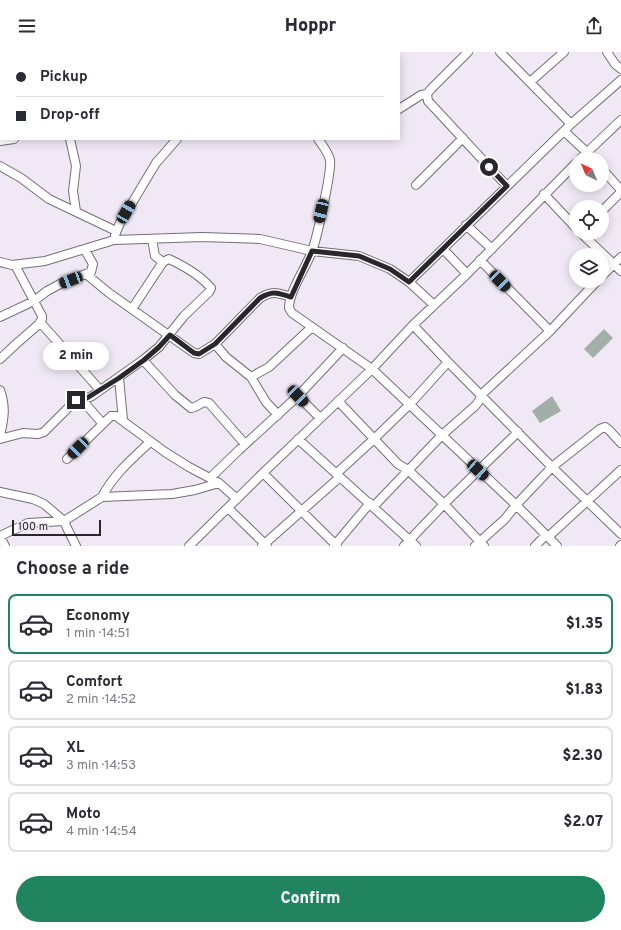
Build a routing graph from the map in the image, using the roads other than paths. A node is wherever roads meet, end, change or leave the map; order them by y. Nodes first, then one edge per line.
1 (468, 52) edge
2 (500, 52) edge
3 (564, 52) edge
4 (607, 52) edge
5 (621, 69) edge
6 (621, 80) edge
7 (530, 82) junction
8 (427, 94) junction
9 (400, 108) edge
10 (621, 120) edge
11 (571, 124) junction
12 (565, 132) junction
13 (463, 138) junction
14 (70, 140) edge
15 (176, 140) edge
16 (319, 140) edge
17 (588, 152) joint
18 (0, 166) edge
19 (569, 170) edge
20 (609, 177) edge
21 (416, 185) dead end
22 (507, 186) junction
23 (621, 191) edge
24 (544, 194) junction
25 (609, 204) edge
26 (76, 211) junction
27 (569, 221) edge
28 (466, 226) junction
29 (116, 231) junction
30 (152, 239) junction
31 (114, 240) junction
32 (588, 240) edge
33 (443, 249) junction
34 (492, 249) junction
35 (85, 250) junction
36 (312, 251) junction
37 (621, 257) edge
38 (480, 260) junction
39 (0, 262) edge
40 (163, 262) junction
41 (613, 264) junction
42 (13, 265) junction
43 (609, 268) edge
44 (0, 270) edge
45 (621, 271) edge
46 (86, 274) junction
47 (467, 274) junction
48 (409, 282) junction
49 (591, 288) edge
50 (291, 297) junction
51 (34, 301) junction
52 (434, 305) junction
53 (132, 309) junction
54 (0, 317) edge
55 (40, 322) junction
56 (413, 325) junction
57 (312, 327) junction
58 (550, 332) junction
59 (170, 335) junction
60 (215, 344) junction
61 (343, 348) junction
62 (0, 359) edge
63 (144, 360) junction
64 (448, 362) junction
65 (372, 369) junction
66 (251, 377) junction
67 (119, 378) junction
68 (0, 390) edge
69 (100, 390) junction
70 (481, 395) junction
71 (298, 396) junction
72 (82, 400) junction
73 (338, 401) junction
74 (410, 404) junction
75 (278, 415) junction
76 (320, 418) junction
77 (123, 420) junction
78 (103, 424) junction
79 (518, 432) junction
80 (442, 435) junction
81 (0, 437) edge
82 (298, 439) junction
83 (374, 439) junction
84 (150, 442) junction
85 (621, 443) edge
86 (245, 444) junction
87 (67, 459) dead end
88 (552, 467) junction
89 (408, 470) junction
90 (478, 470) junction
91 (621, 470) edge
92 (263, 473) junction
93 (338, 475) junction
94 (210, 478) junction
95 (218, 483) junction
96 (0, 492) edge
97 (102, 497) junction
98 (237, 499) junction
99 (586, 501) junction
100 (444, 504) junction
101 (372, 505) junction
102 (516, 506) junction
103 (228, 508) junction
104 (302, 511) junction
105 (64, 521) junction
106 (621, 534) edge
107 (0, 536) edge
108 (547, 536) junction
109 (409, 539) junction
110 (194, 545) edge
111 (265, 545) edge
112 (336, 545) edge
113 (479, 545) edge
114 (5, 546) edge
115 (76, 546) edge
116 (404, 546) edge
117 (416, 546) edge
118 (535, 546) edge
119 (557, 546) edge

1 - 8 street
2 - 7 street
3 - 7 street
4 - 5 street
6 - 11 street
7 - 11 street
8 - 9 street
8 - 13 street
10 - 17 street
11 - 12 street
12 - 17 street
12 - 22 street
13 - 21 street
13 - 22 street
14 - 26 street
15 - 29 street
16 - 36 street
18 - 26 street
19 - 24 street
20 - 23 street
22 - 28 street
23 - 25 street
24 - 27 street
24 - 34 street
26 - 29 street
28 - 33 street
28 - 34 street
29 - 31 street
30 - 31 street
30 - 36 street
30 - 40 street
31 - 35 street
32 - 41 street
33 - 47 street
33 - 48 street
34 - 38 street
35 - 42 street
35 - 46 street
36 - 48 street
36 - 50 street
37 - 41 street
38 - 47 street
38 - 58 street
39 - 42 street
40 - 53 street
40 - 59 street
41 - 43 street
41 - 45 street
42 - 44 street
42 - 51 street
46 - 51 street
46 - 53 street
47 - 52 street
48 - 52 street
49 - 58 street
50 - 57 street
50 - 60 street
51 - 54 street
51 - 55 street
52 - 56 street
53 - 59 street
55 - 62 street
55 - 69 street
56 - 64 street
56 - 65 street
57 - 61 street
57 - 66 street
58 - 70 street
59 - 60 street
59 - 63 street
60 - 66 street
61 - 65 street
61 - 71 street
63 - 67 street
63 - 86 street
64 - 70 street
64 - 74 street
65 - 73 street
65 - 74 street
66 - 75 street
67 - 69 street
67 - 77 street
68 - 81 street
69 - 72 street
70 - 79 street
70 - 80 street
71 - 75 street
71 - 76 street
72 - 78 street
72 - 81 street
73 - 76 street
73 - 83 street
74 - 80 street
74 - 83 street
75 - 86 street
76 - 82 street
77 - 78 street
77 - 84 street
78 - 87 street
79 - 88 street
79 - 90 street
80 - 89 street
80 - 90 street
82 - 92 street
82 - 93 street
83 - 89 street
83 - 93 street
84 - 94 street
84 - 97 street
85 - 88 street
86 - 94 street
88 - 99 street
88 - 102 street
89 - 100 street
89 - 101 street
90 - 100 street
90 - 102 street
91 - 99 street
92 - 98 street
92 - 104 street
93 - 101 street
93 - 104 street
94 - 95 street
95 - 97 street
95 - 98 street
96 - 105 street
97 - 105 street
98 - 103 street
99 - 106 street
99 - 108 street
100 - 109 street
100 - 113 street
101 - 109 street
101 - 112 street
102 - 108 street
102 - 113 street
103 - 110 street
103 - 111 street
104 - 111 street
104 - 112 street
105 - 107 street
105 - 115 street
107 - 114 street
108 - 118 street
108 - 119 street
109 - 116 street
109 - 117 street

